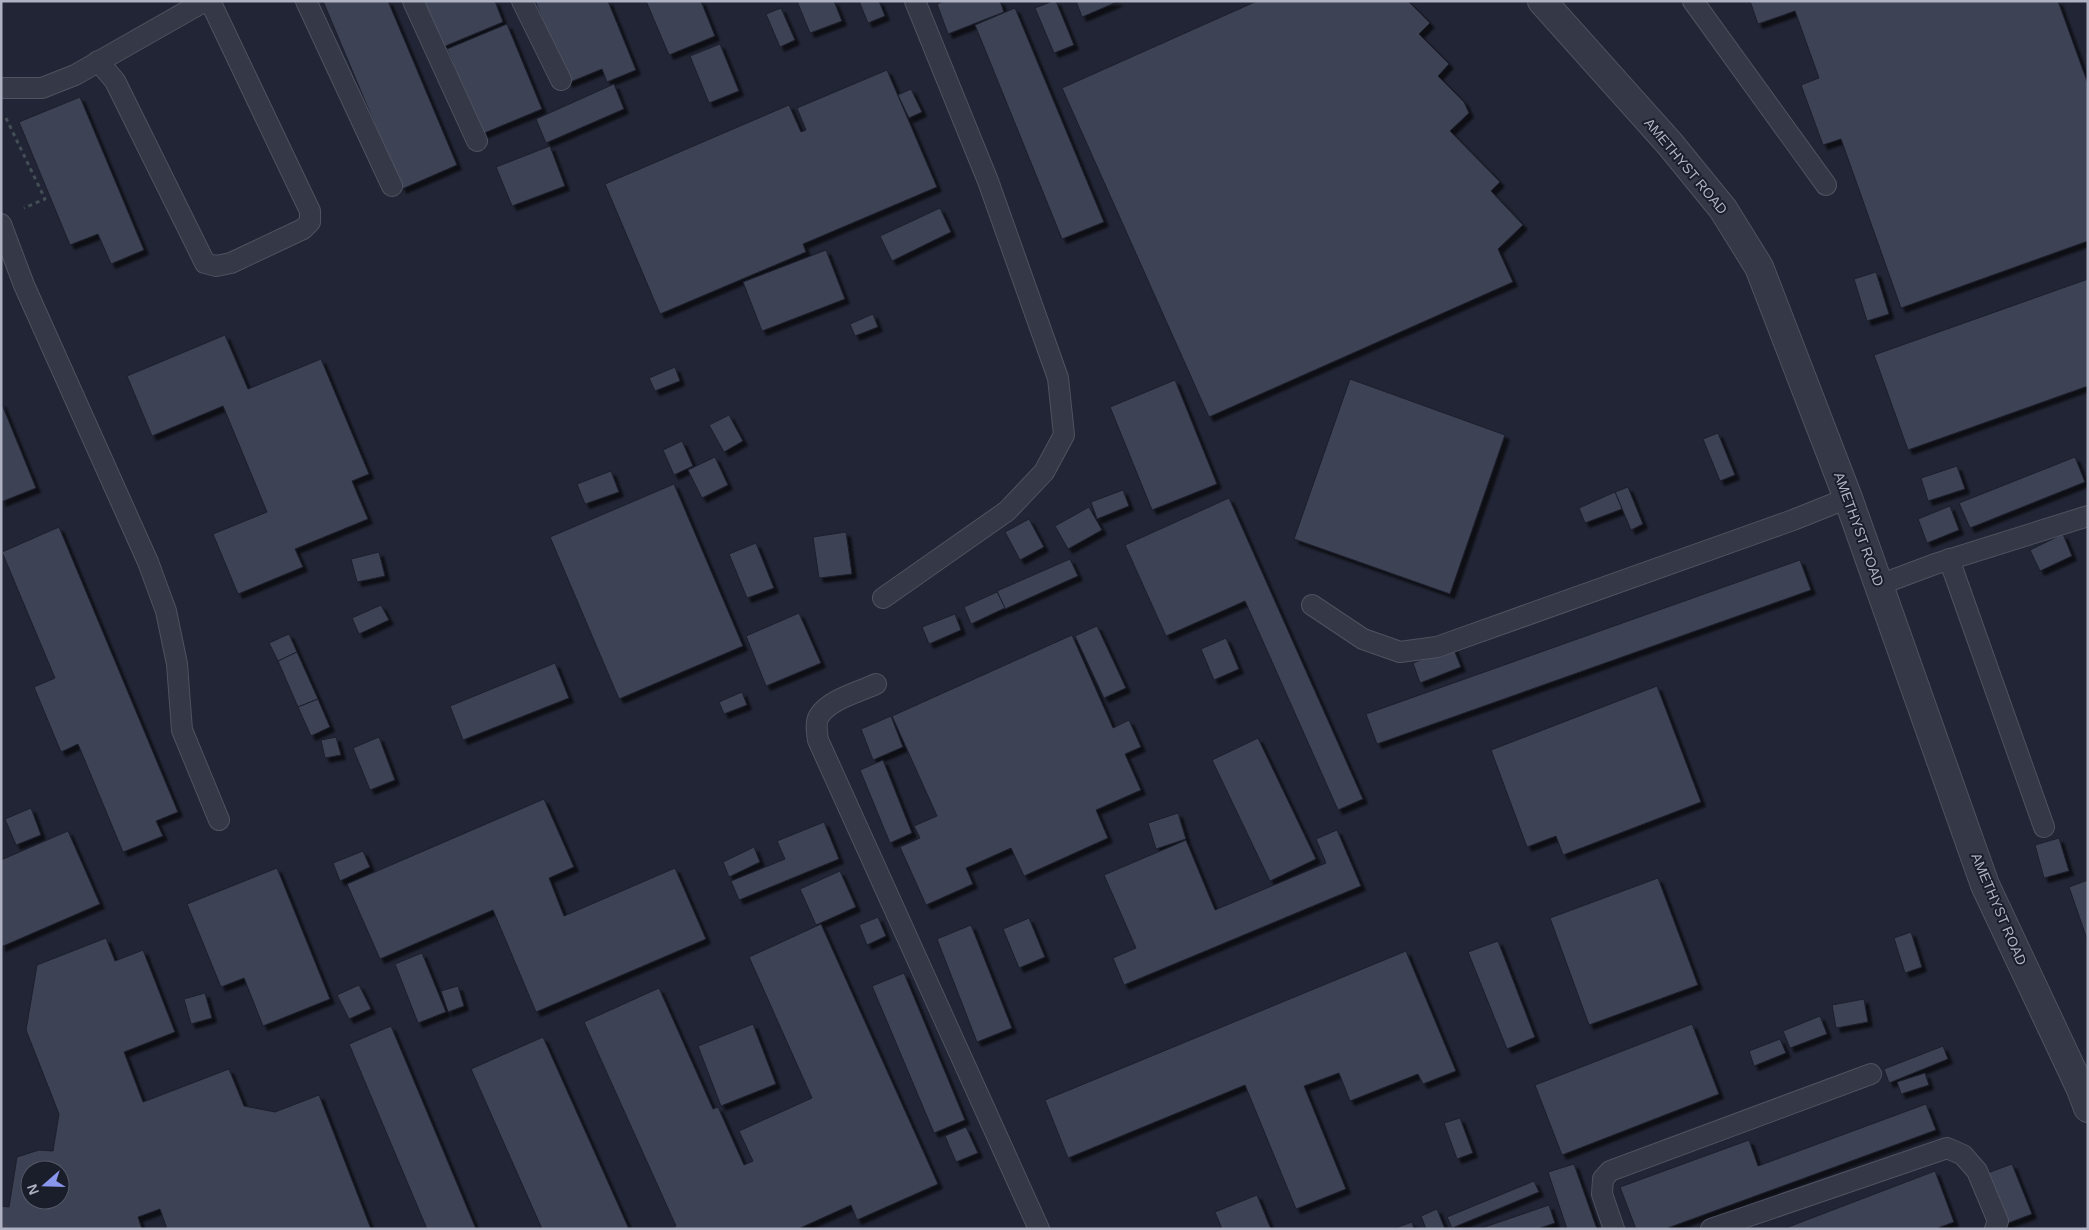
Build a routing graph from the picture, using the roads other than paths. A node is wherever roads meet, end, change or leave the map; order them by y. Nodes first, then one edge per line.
1 (205, 1) edge
2 (210, 1) edge
3 (306, 1) edge
4 (413, 1) edge
5 (522, 1) edge
6 (916, 1) edge
7 (1542, 1) edge
8 (1693, 1) edge
9 (98, 61) junction
10 (560, 80) dead end
11 (1, 88) edge
12 (477, 141) dead end
13 (1826, 185) dead end
14 (392, 186) dead end
15 (1, 224) edge
16 (1848, 498) junction
17 (2088, 516) edge
18 (1950, 559) junction
19 (1879, 585) junction
20 (883, 598) dead end
21 (1312, 605) dead end
22 (876, 684) dead end
23 (219, 820) dead end
24 (2044, 827) dead end
25 (1871, 1074) dead end
26 (2088, 1108) edge
27 (1038, 1229) edge
28 (1614, 1229) edge
29 (1711, 1229) edge
30 (1995, 1229) edge

1 - 9 lane
2 - 9 lane
3 - 14 lane
4 - 12 lane
5 - 10 lane
6 - 20 lane
7 - 16 street, AMETHYST ROAD
8 - 13 lane
9 - 11 lane
15 - 23 lane
16 - 19 street, AMETHYST ROAD
16 - 21 lane
17 - 18 lane
18 - 19 lane
18 - 24 lane
19 - 26 street, AMETHYST ROAD
22 - 27 lane
25 - 28 lane
29 - 30 lane

